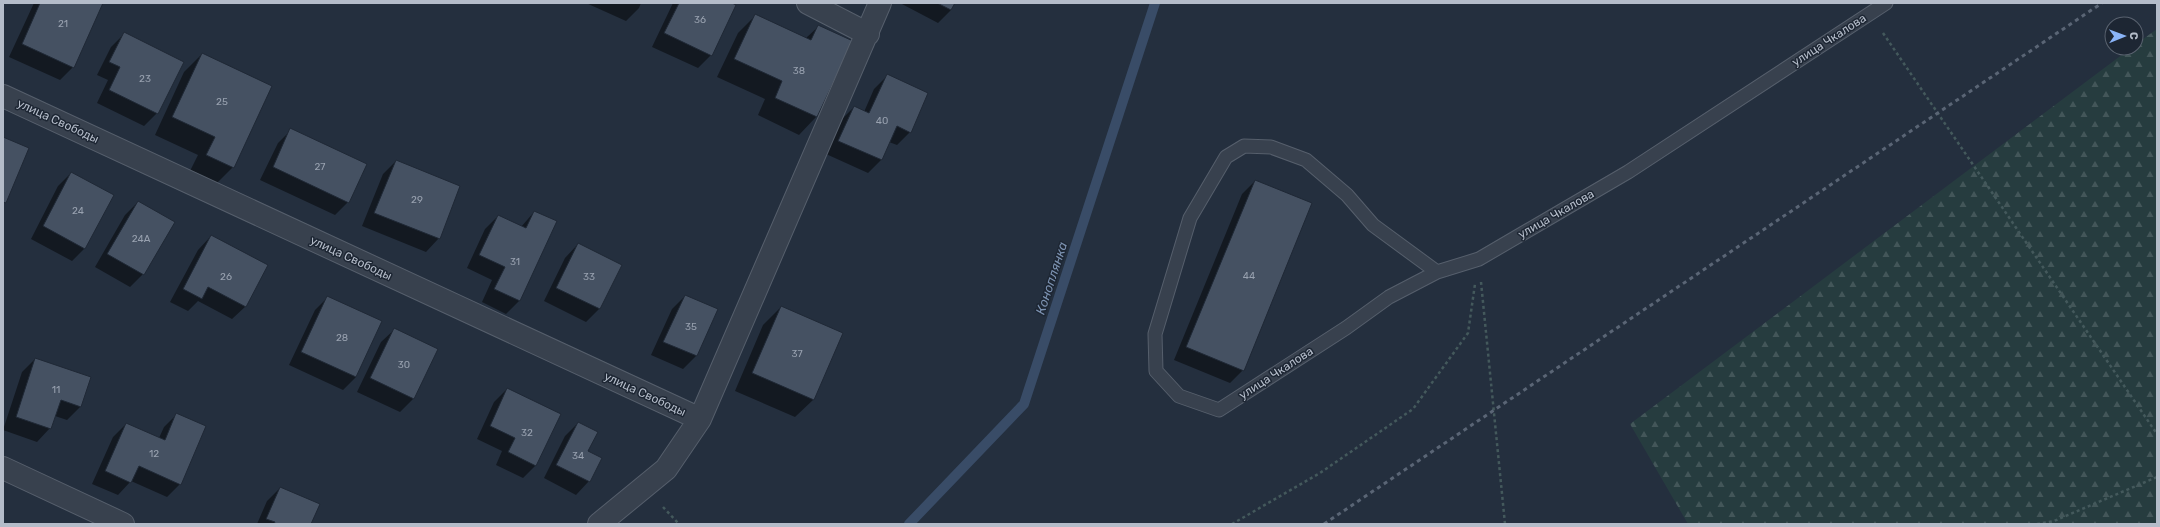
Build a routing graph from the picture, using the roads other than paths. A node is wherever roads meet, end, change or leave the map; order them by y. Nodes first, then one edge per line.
1 (808, 3) edge
2 (880, 3) edge
3 (1886, 3) edge
4 (868, 34) junction
5 (3, 96) edge
6 (1437, 272) junction
7 (700, 420) junction
8 (3, 468) edge
9 (124, 524) edge
10 (599, 524) edge

1 - 4 street
2 - 4 street
3 - 6 lane, улица Чкалова
4 - 7 street
5 - 7 street, улица Свободы
6 - 6 lane, улица Чкалова
7 - 10 street
8 - 9 street

